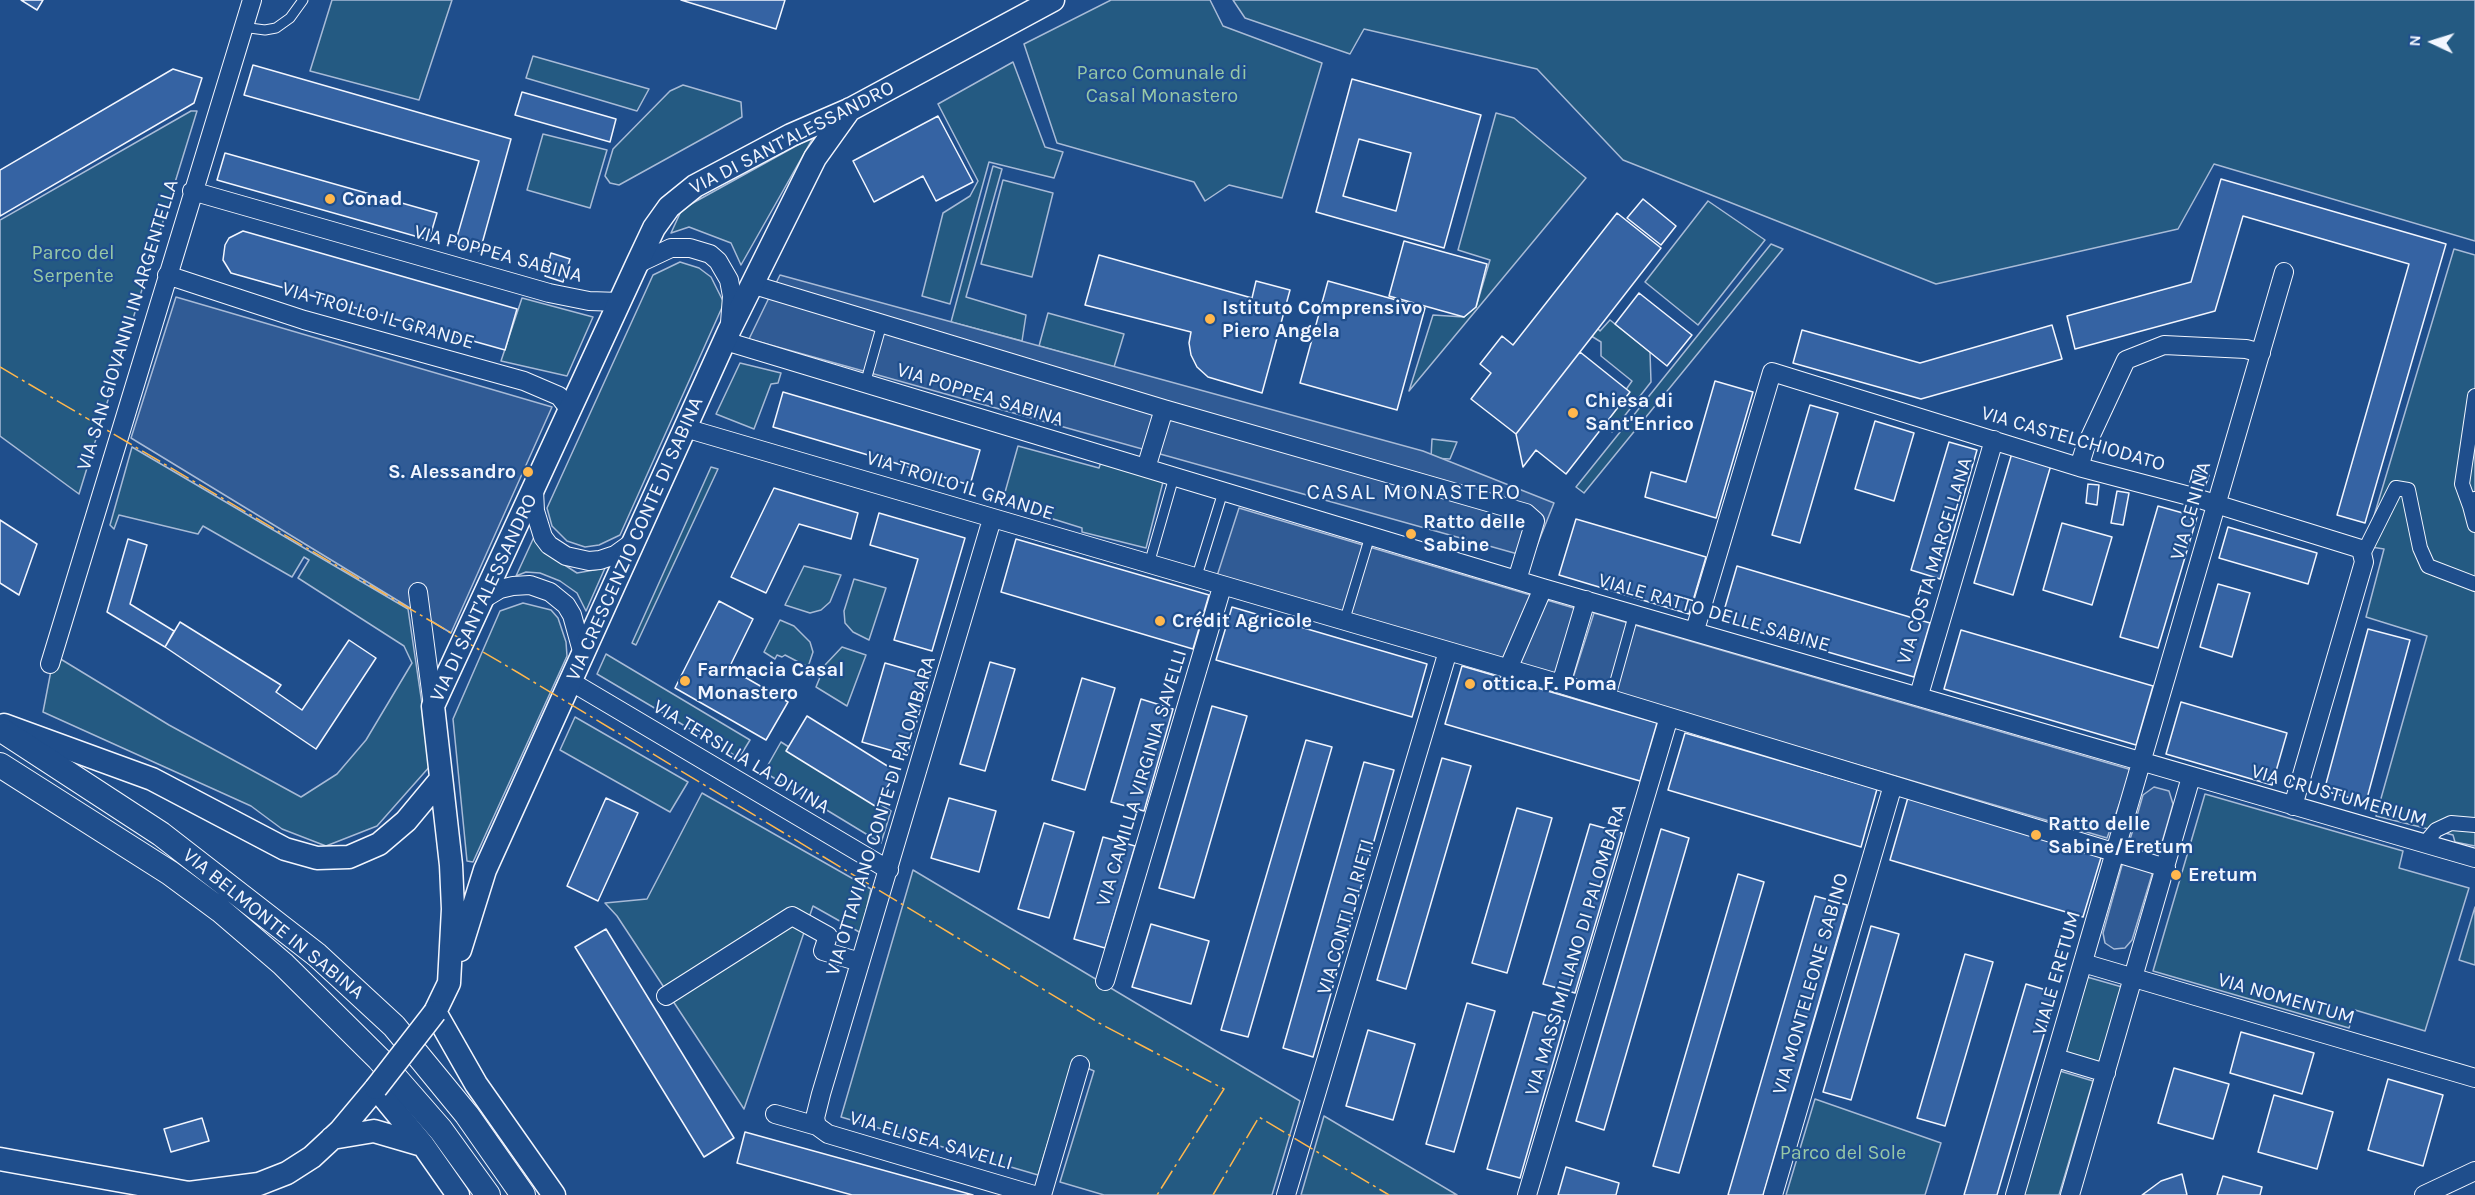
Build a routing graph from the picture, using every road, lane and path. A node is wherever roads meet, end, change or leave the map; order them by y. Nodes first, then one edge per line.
1 (252, 0) edge
2 (303, 0) edge
3 (1053, 0) edge
4 (242, 27) junction
5 (850, 109) junction
6 (192, 191) junction
7 (637, 264) junction
8 (2284, 272) dead end
9 (167, 275) junction
10 (754, 285) junction
11 (620, 302) junction
12 (882, 324) junction
13 (727, 336) junction
14 (2261, 353) junction
15 (865, 384) junction
16 (2475, 396) edge
17 (1164, 409) junction
18 (570, 410) junction
19 (685, 428) junction
20 (1994, 440) junction
21 (2079, 466) junction
22 (1146, 468) junction
23 (1174, 477) junction
24 (534, 490) junction
25 (1223, 492) junction
26 (2473, 503) edge
27 (2217, 504) junction
28 (992, 519) junction
29 (2475, 525) edge
30 (1370, 536) junction
31 (633, 542) junction
32 (2364, 552) junction
33 (1148, 565) junction
34 (1196, 579) junction
35 (1517, 580) junction
36 (2475, 584) edge
37 (1222, 587) junction
38 (1543, 588) junction
39 (418, 592) dead end
40 (1586, 600) junction
41 (480, 601) junction
42 (1634, 613) junction
43 (1344, 622) junction
44 (1695, 630) junction
45 (582, 651) junction
46 (1448, 651) junction
47 (50, 664) dead end
48 (1508, 669) junction
49 (570, 681) junction
50 (1560, 684) junction
51 (1919, 695) junction
52 (1610, 699) junction
53 (433, 706) junction
54 (1669, 717) junction
55 (0, 724) edge
56 (0, 729) edge
57 (2142, 763) junction
58 (0, 765) edge
59 (2191, 777) junction
60 (441, 779) junction
61 (1893, 785) junction
62 (2293, 806) junction
63 (2475, 825) edge
64 (2424, 844) junction
65 (2116, 851) junction
66 (2475, 858) edge
67 (451, 865) junction
68 (2166, 868) junction
69 (889, 870) junction
70 (481, 880) junction
71 (860, 962) junction
72 (2084, 963) junction
73 (2134, 978) junction
74 (1105, 981) dead end
75 (449, 983) junction
76 (666, 996) dead end
77 (435, 1012) junction
78 (2056, 1058) junction
79 (1080, 1065) dead end
80 (2106, 1073) junction
81 (2475, 1078) edge
82 (376, 1088) junction
83 (775, 1114) dead end
84 (817, 1126) junction
85 (332, 1138) junction
86 (423, 1145) junction
87 (0, 1159) edge
88 (2475, 1172) edge
89 (191, 1194) edge
90 (458, 1195) edge
91 (488, 1195) edge
92 (523, 1195) edge
93 (554, 1195) edge
94 (1034, 1195) edge
95 (1042, 1195) edge
96 (1286, 1195) edge
97 (1527, 1195) edge
98 (1773, 1195) edge
99 (2015, 1195) edge
100 (2070, 1195) edge
101 (2424, 1195) edge

1 - 4 street, VIA SAN GIOVANNI IN ARGENTELLA
2 - 4 lane
3 - 5 street, VIA DI SANT'ALESSANDRO
4 - 6 street, VIA SAN GIOVANNI IN ARGENTELLA
5 - 7 street, VIA DI SANT'ALESSANDRO
5 - 10 street, VIA CRESCENZIO CONTE DI SABINA
6 - 9 street, VIA SAN GIOVANNI IN ARGENTELLA
6 - 11 street, VIA POPPEA SABINA
7 - 11 street, VIA DI SANT'ALESSANDRO
7 - 13 street
8 - 14 street, VIA CENINA
9 - 18 street, VIA TROLLO IL GRANDE
9 - 47 street, VIA SAN GIOVANNI IN ARGENTELLA
10 - 12 street
10 - 13 street, VIA CRESCENZIO CONTE DI SABINA
11 - 18 street, VIA DI SANT'ALESSANDRO
12 - 15 lane
12 - 17 street
13 - 15 street, VIA POPPEA SABINA
13 - 19 street, VIA CRESCENZIO CONTE DI SABINA
14 - 21 street
14 - 27 street, VIA CENINA
15 - 22 street, VIA POPPEA SABINA
16 - 26 street
17 - 22 street
17 - 35 street
18 - 24 street, VIA DI SANT'ALESSANDRO
19 - 28 street, VIA TROILO IL GRANDE
19 - 31 street, VIA CRESCENZIO CONTE DI SABINA
20 - 21 street, VIA CASTELCHIODATO
20 - 44 street, VIA CASTELCHIODATO
20 - 51 street, VIA COSTA MARCELLANA
21 - 27 street, VIA CASTELCHIODATO
22 - 23 street, VIA POPPEA SABINA
23 - 25 street, VIA POPPEA SABINA
23 - 33 lane
24 - 31 street
24 - 41 street, VIA DI SANT'ALESSANDRO
25 - 30 street, VIALE RATTO DELLE SABINE
25 - 34 lane
26 - 29 street
27 - 32 street, VIA CASTELCHIODATO
27 - 57 street, VIA CENINA
28 - 33 street, VIA TROILO IL GRANDE
28 - 69 street, VIA OTTAVIANO CONTE DI PALOMBARA
30 - 35 street, VIALE RATTO DELLE SABINE
30 - 43 lane
31 - 45 street, VIA CRESCENZIO CONTE DI SABINA
32 - 36 street
32 - 62 street
33 - 34 street, VIA TROILO IL GRANDE
34 - 37 street, VIA TROILO IL GRANDE
35 - 38 street, VIALE RATTO DELLE SABINE
37 - 43 street
37 - 74 street, VIA CAMILLA VIRGINIA SAVELLI
38 - 40 street, VIALE RATTO DELLE SABINE
38 - 48 street
39 - 53 street
40 - 42 street, VIALE RATTO DELLE SABINE
40 - 50 street
41 - 45 street
41 - 53 street, VIA DI SANT'ALESSANDRO
42 - 44 street, VIALE RATTO DELLE SABINE
42 - 52 lane
43 - 46 street
44 - 51 street, VIALE RATTO DELLE SABINE
45 - 49 street, VIA CRESCENZIO CONTE DI SABINA
46 - 48 street
46 - 96 street, VIA CONTI DI RIETI
48 - 50 street
49 - 69 street, VIA TERSILIA LA DIVINA
49 - 70 street, VIA CRESCENZIO CONTE DI SABINA
50 - 52 street
51 - 57 street, VIALE RATTO DELLE SABINE
52 - 54 street
53 - 60 street, VIA DI SANT'ALESSANDRO
54 - 61 street
54 - 97 street, VIA MASSIMILIANO DI PALOMBARA
55 - 60 street
56 - 92 main road, VIA BELMONTE IN SABINA
57 - 59 street, VIALE RATTO DELLE SABINE
57 - 65 street, VIALE ERETUM
58 - 91 main road, VIA BELMONTE IN SABINA
59 - 62 street, VIA CRUSTUMERIUM
59 - 68 street
60 - 67 street, VIA DI SANT'ALESSANDRO
61 - 65 street
61 - 98 street, VIA MONTELEONE SABINO
62 - 64 street, VIA CRUSTUMERIUM
63 - 64 street
64 - 66 street, VIA CRUSTUMERIUM
65 - 68 street
65 - 72 street, VIALE ERETUM
67 - 70 street
67 - 75 street, VIA DI SANT'ALESSANDRO
68 - 73 street
69 - 71 street, VIA OTTAVIANO CONTE DI PALOMBARA
70 - 75 street, VIA CRESCENZIO CONTE DI SABINA
71 - 76 street
71 - 84 street, VIA OTTAVIANO CONTE DI PALOMBARA
72 - 73 street, VIA NOMENTUM
72 - 78 street, VIALE ERETUM
73 - 80 street
73 - 81 street, VIA NOMENTUM
75 - 77 street, VIA DI SANT'ALESSANDRO
77 - 82 street, VIA DI SANT'ALESSANDRO, bridge
77 - 93 street
78 - 80 street
78 - 99 street, VIALE ERETUM
79 - 95 street
80 - 100 street
82 - 85 street, VIA DI SANT'ALESSANDRO
82 - 86 street
83 - 84 street, VIA ELISEA SAVELLI
84 - 94 street, VIA ELISEA SAVELLI
85 - 86 street
85 - 89 street, VIA DI SANT'ALESSANDRO
86 - 90 street
87 - 89 street, VIA DI SANT'ALESSANDRO
88 - 101 street

